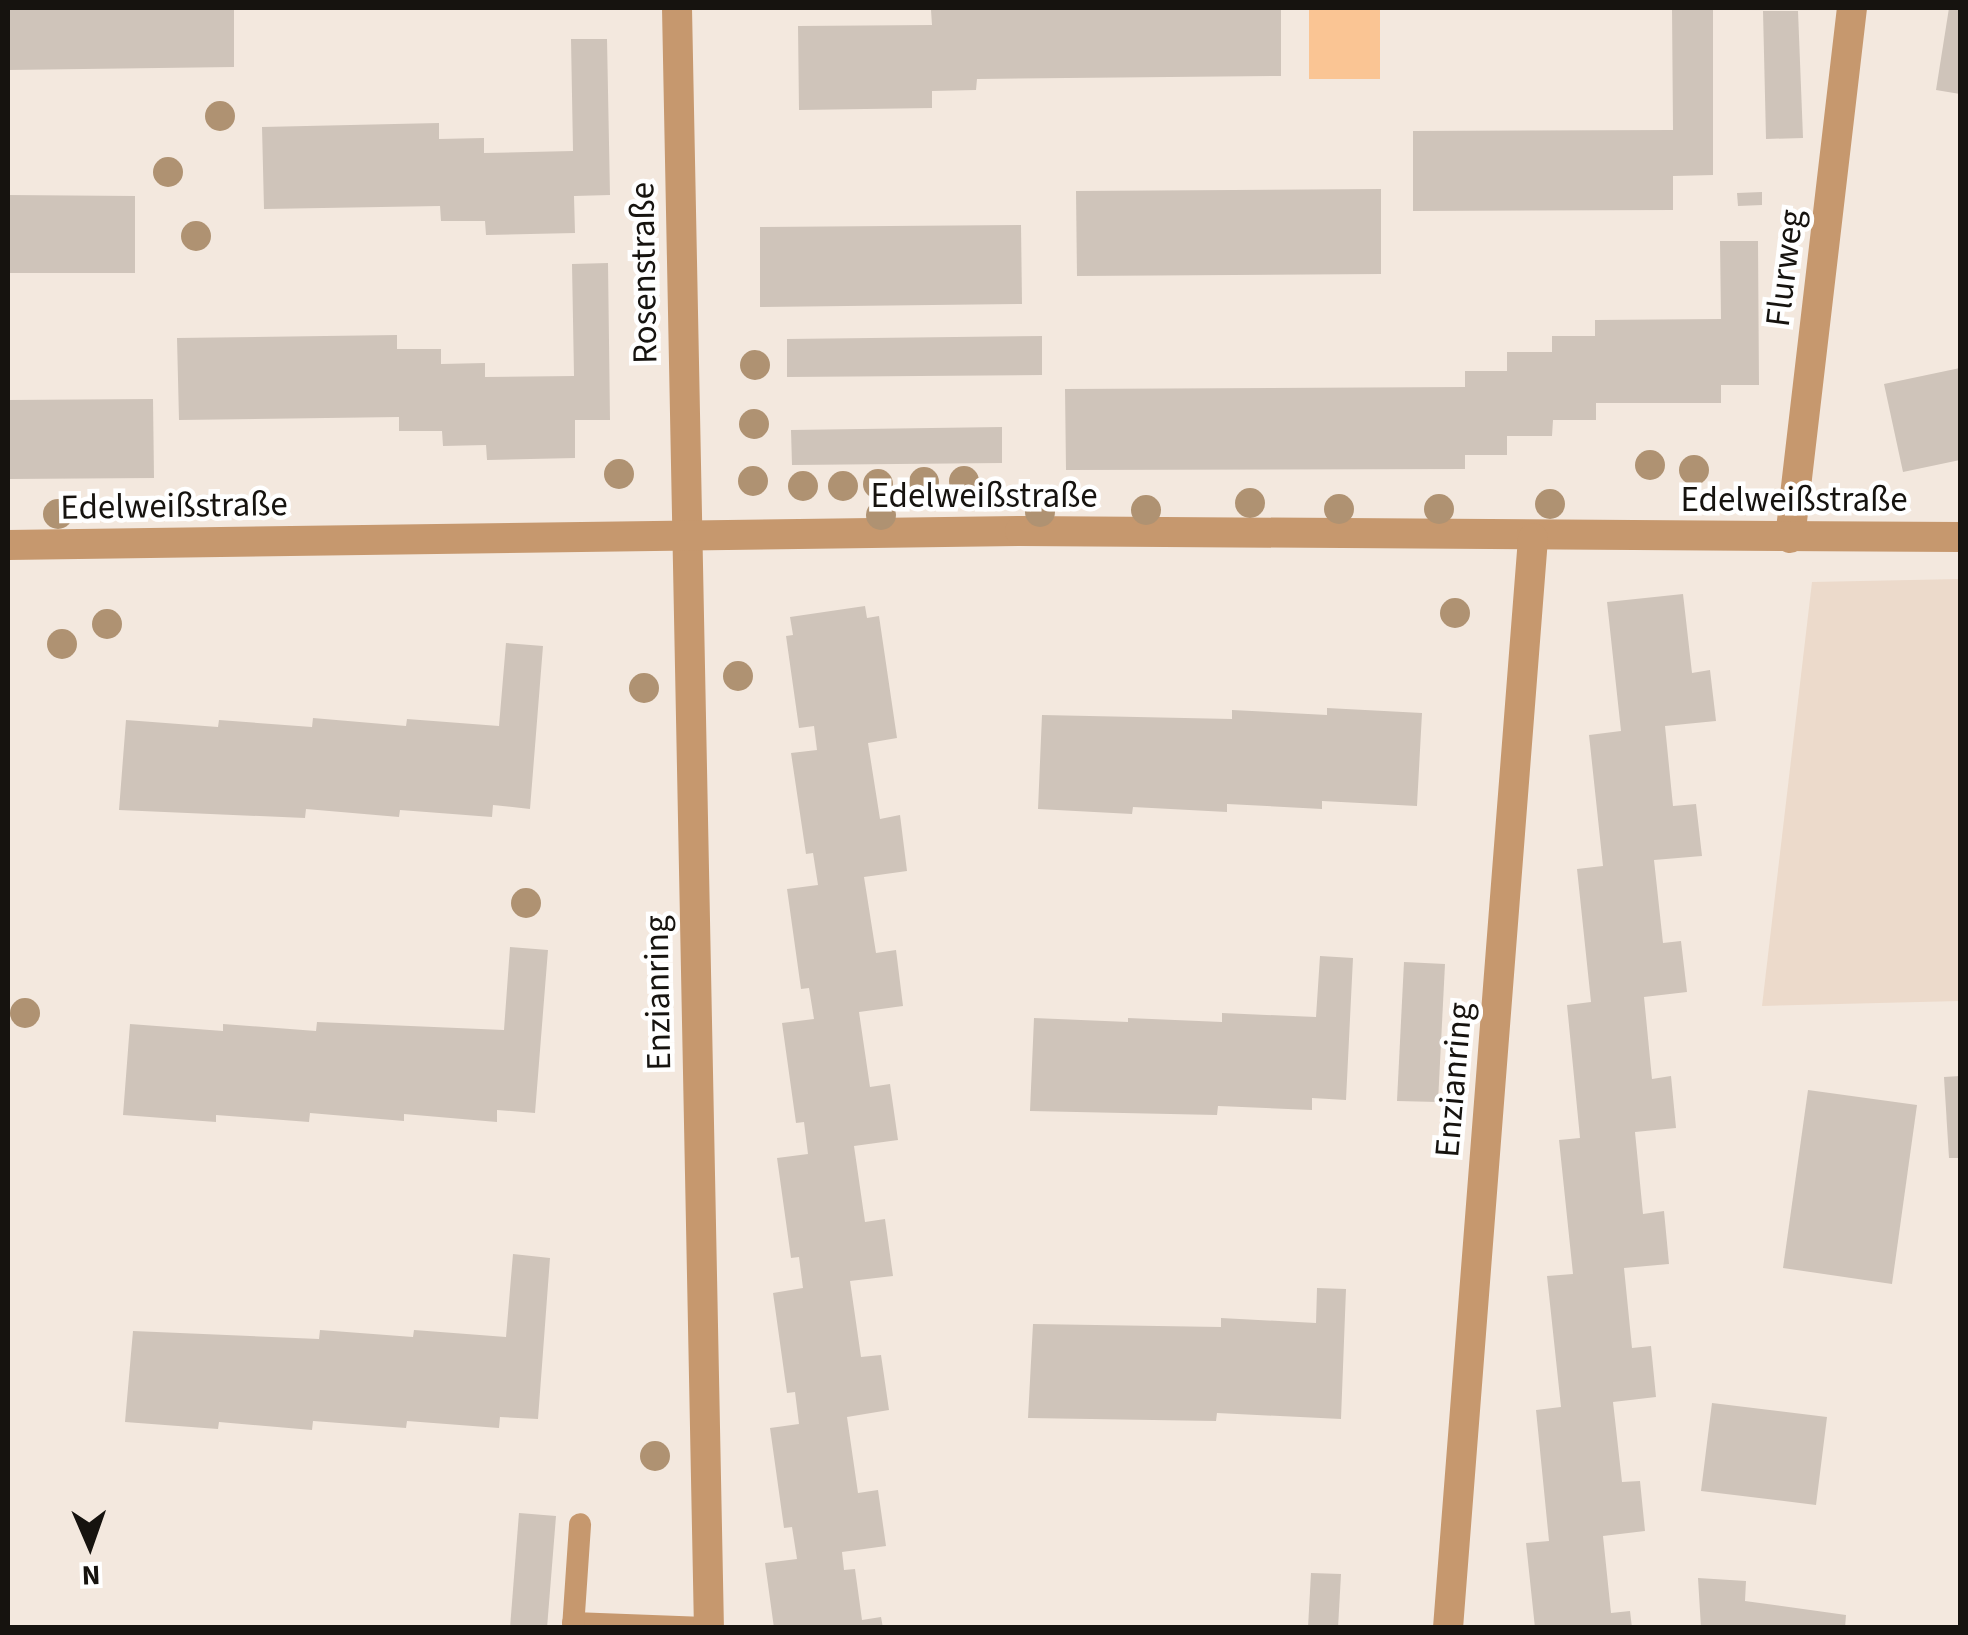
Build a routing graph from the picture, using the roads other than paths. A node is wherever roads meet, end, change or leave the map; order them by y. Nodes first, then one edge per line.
1 (677, 8) edge
2 (1852, 8) edge
3 (686, 537) junction
4 (1534, 538) junction
5 (1790, 538) junction
6 (1960, 538) edge
7 (8, 545) edge
8 (580, 1524) dead end
9 (573, 1625) edge
10 (707, 1628) edge
11 (1448, 1628) edge

1 - 3 street, Rosenstraße
2 - 5 street, Flurweg
3 - 4 street, Edelweißstraße
3 - 7 street, Edelweißstraße
3 - 10 street, Enzianring
4 - 5 street, Edelweißstraße
4 - 11 street, Enzianring
5 - 6 street, Edelweißstraße
8 - 9 lane
9 - 10 lane

